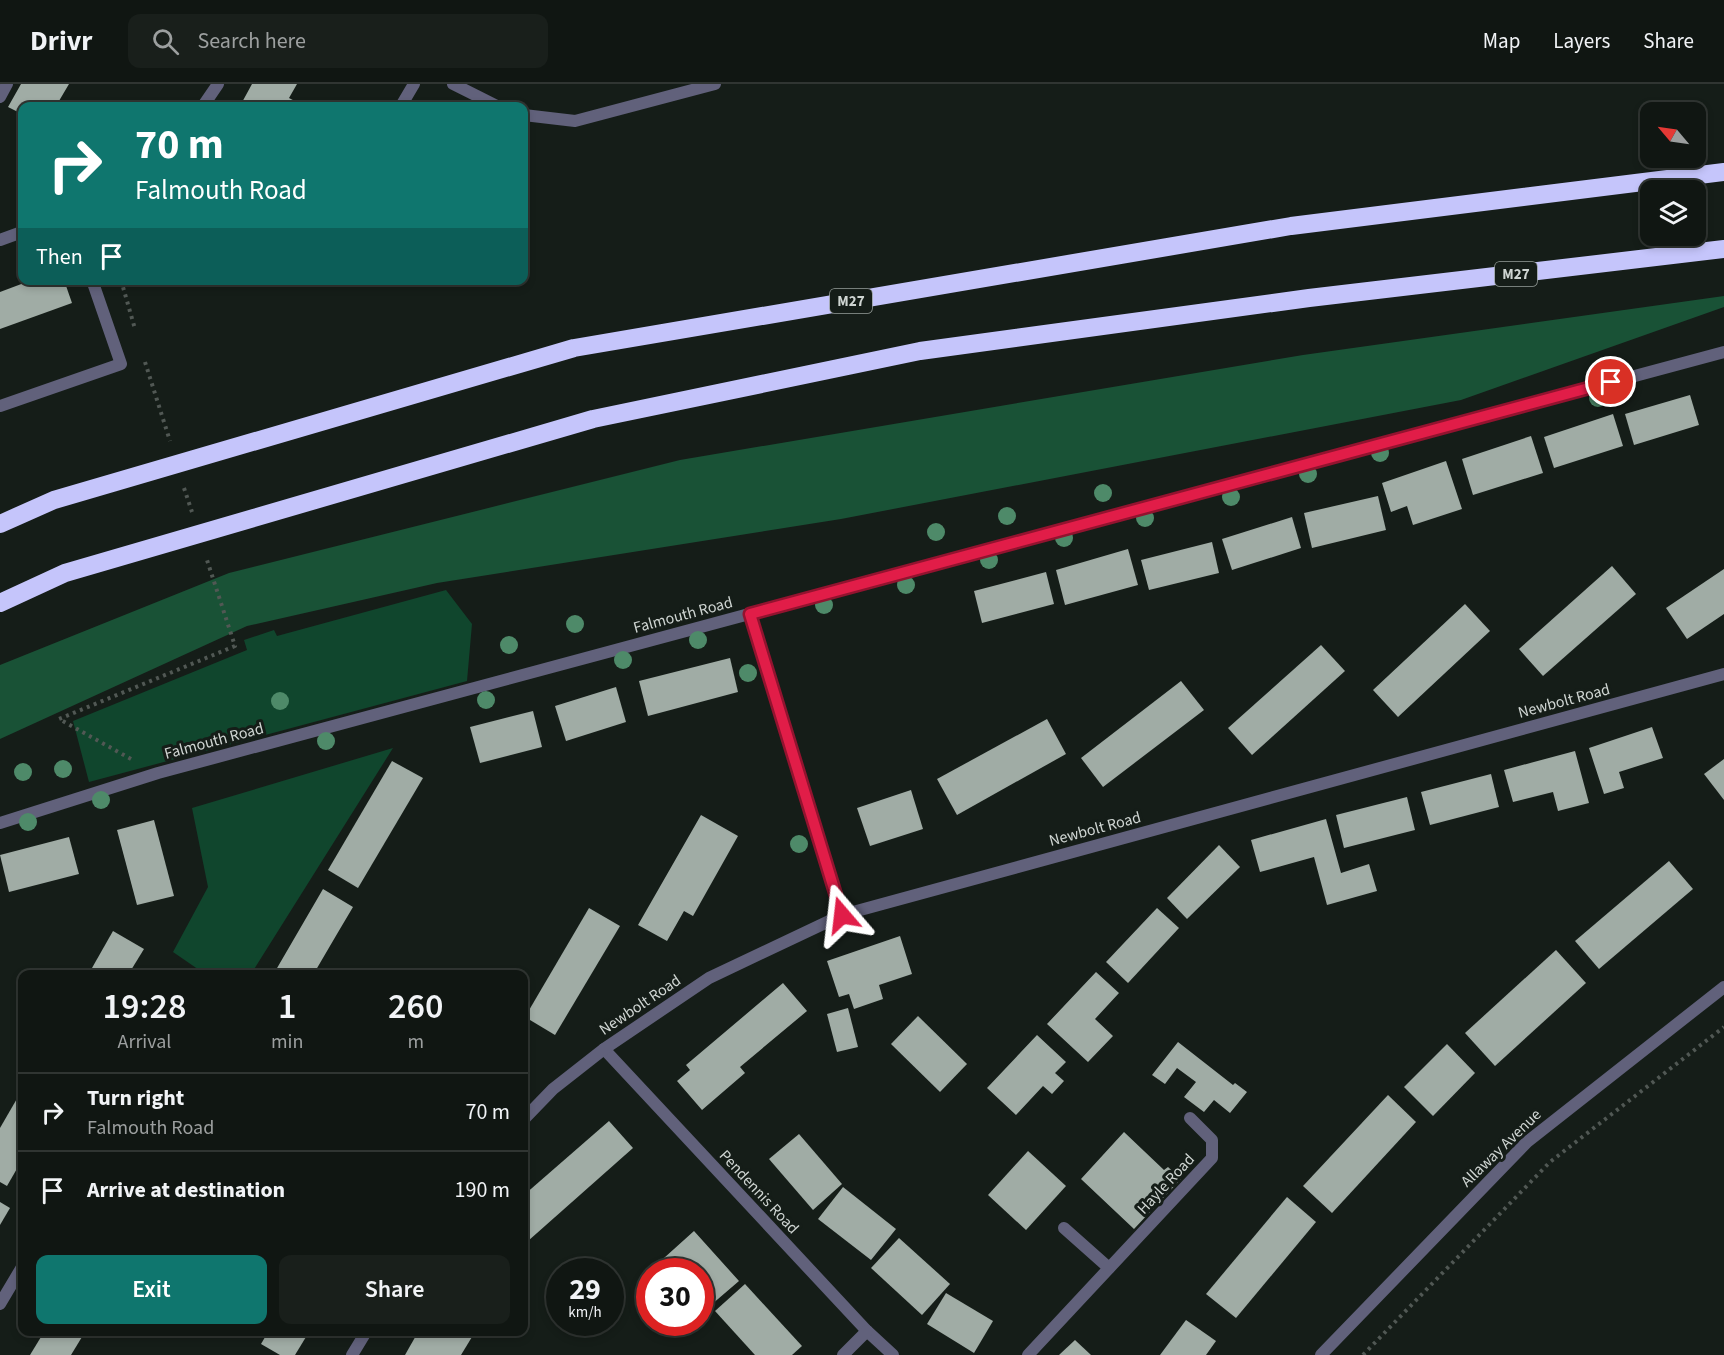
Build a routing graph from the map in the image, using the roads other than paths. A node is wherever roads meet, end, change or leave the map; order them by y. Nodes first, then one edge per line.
1 (7, 84) edge
2 (218, 84) edge
3 (414, 84) edge
4 (453, 84) edge
5 (715, 84) edge
6 (0, 97) edge
7 (206, 102) edge
8 (403, 102) edge
9 (489, 102) edge
10 (528, 115) edge
11 (1724, 172) edge
12 (18, 233) edge
13 (0, 240) edge
14 (1724, 249) edge
15 (94, 285) edge
16 (1724, 352) edge
17 (0, 406) edge
18 (0, 524) edge
19 (0, 603) edge
20 (750, 614) junction
21 (1724, 674) edge
22 (0, 823) edge
23 (842, 915) junction
24 (1724, 987) edge
25 (604, 1049) junction
26 (528, 1115) edge
27 (1190, 1118) dead end
28 (1064, 1228) dead end
29 (1109, 1268) junction
30 (18, 1274) edge
31 (0, 1304) edge
32 (867, 1331) junction
33 (364, 1336) edge
34 (352, 1355) edge
35 (843, 1355) edge
36 (893, 1355) edge
37 (1028, 1355) edge
38 (1321, 1355) edge

1 - 6 street
2 - 7 street
3 - 8 street
4 - 9 street
5 - 10 street
11 - 18 highway, M27
12 - 13 street
14 - 19 highway, M27
15 - 17 street
16 - 20 street, Falmouth Road
20 - 22 street, Falmouth Road
20 - 23 street
21 - 23 street, Newbolt Road
23 - 25 street, Newbolt Road
24 - 38 street, Allaway Avenue
25 - 26 street, Newbolt Road
25 - 32 street, Pendennis Road
27 - 29 street, Hayle Road
28 - 29 street
29 - 37 street, Hayle Road
30 - 31 street
32 - 35 street
32 - 36 street, Pendennis Road
33 - 34 street

